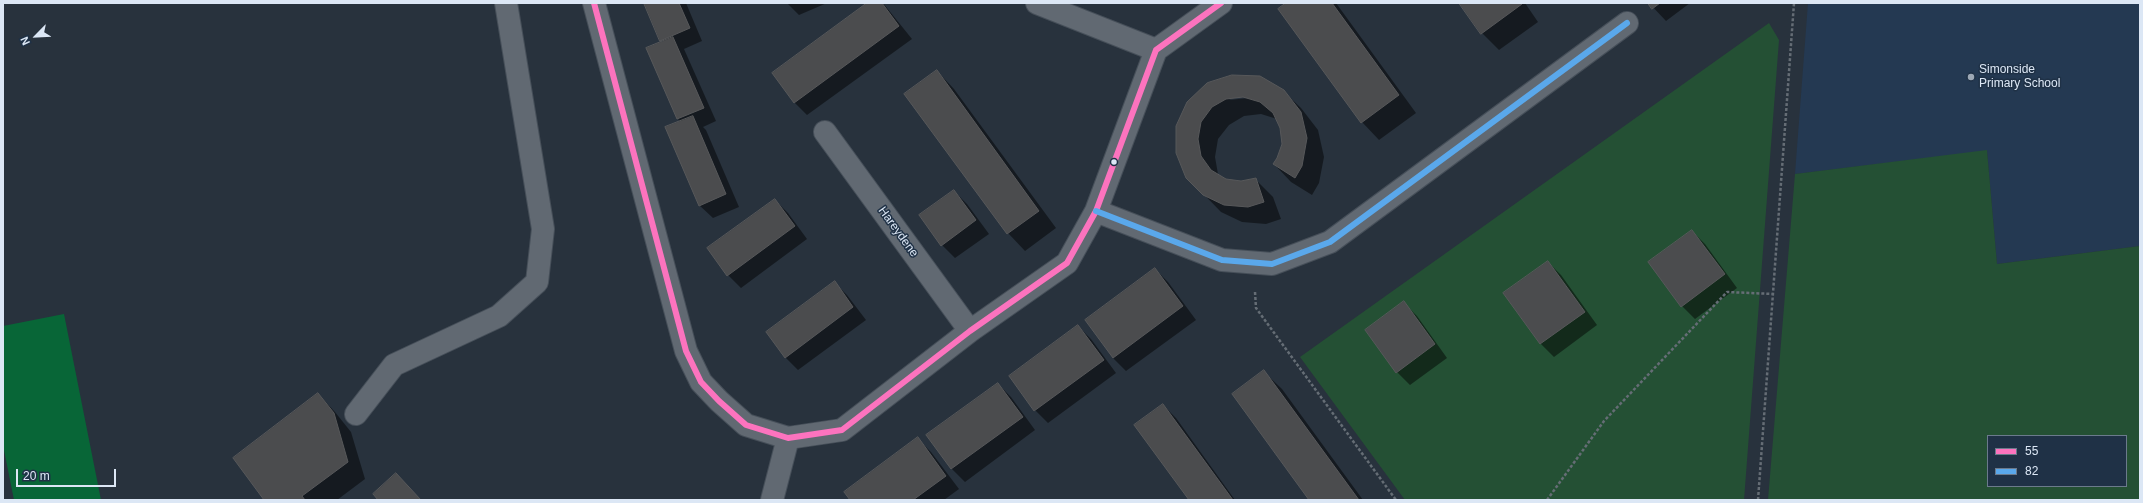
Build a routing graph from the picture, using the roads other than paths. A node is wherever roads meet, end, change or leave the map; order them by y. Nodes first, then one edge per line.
1 (506, 3) edge
2 (594, 3) edge
3 (1037, 3) edge
4 (1221, 3) edge
5 (1627, 23) dead end
6 (1156, 50) junction
7 (825, 132) dead end
8 (1096, 211) junction
9 (970, 331) junction
10 (356, 414) dead end
11 (788, 438) junction
12 (772, 500) edge

1 - 10 street
2 - 11 street
3 - 6 street
4 - 6 street
5 - 8 street
6 - 8 street
7 - 9 street, Hareydene
8 - 9 street
9 - 11 street
11 - 12 street

